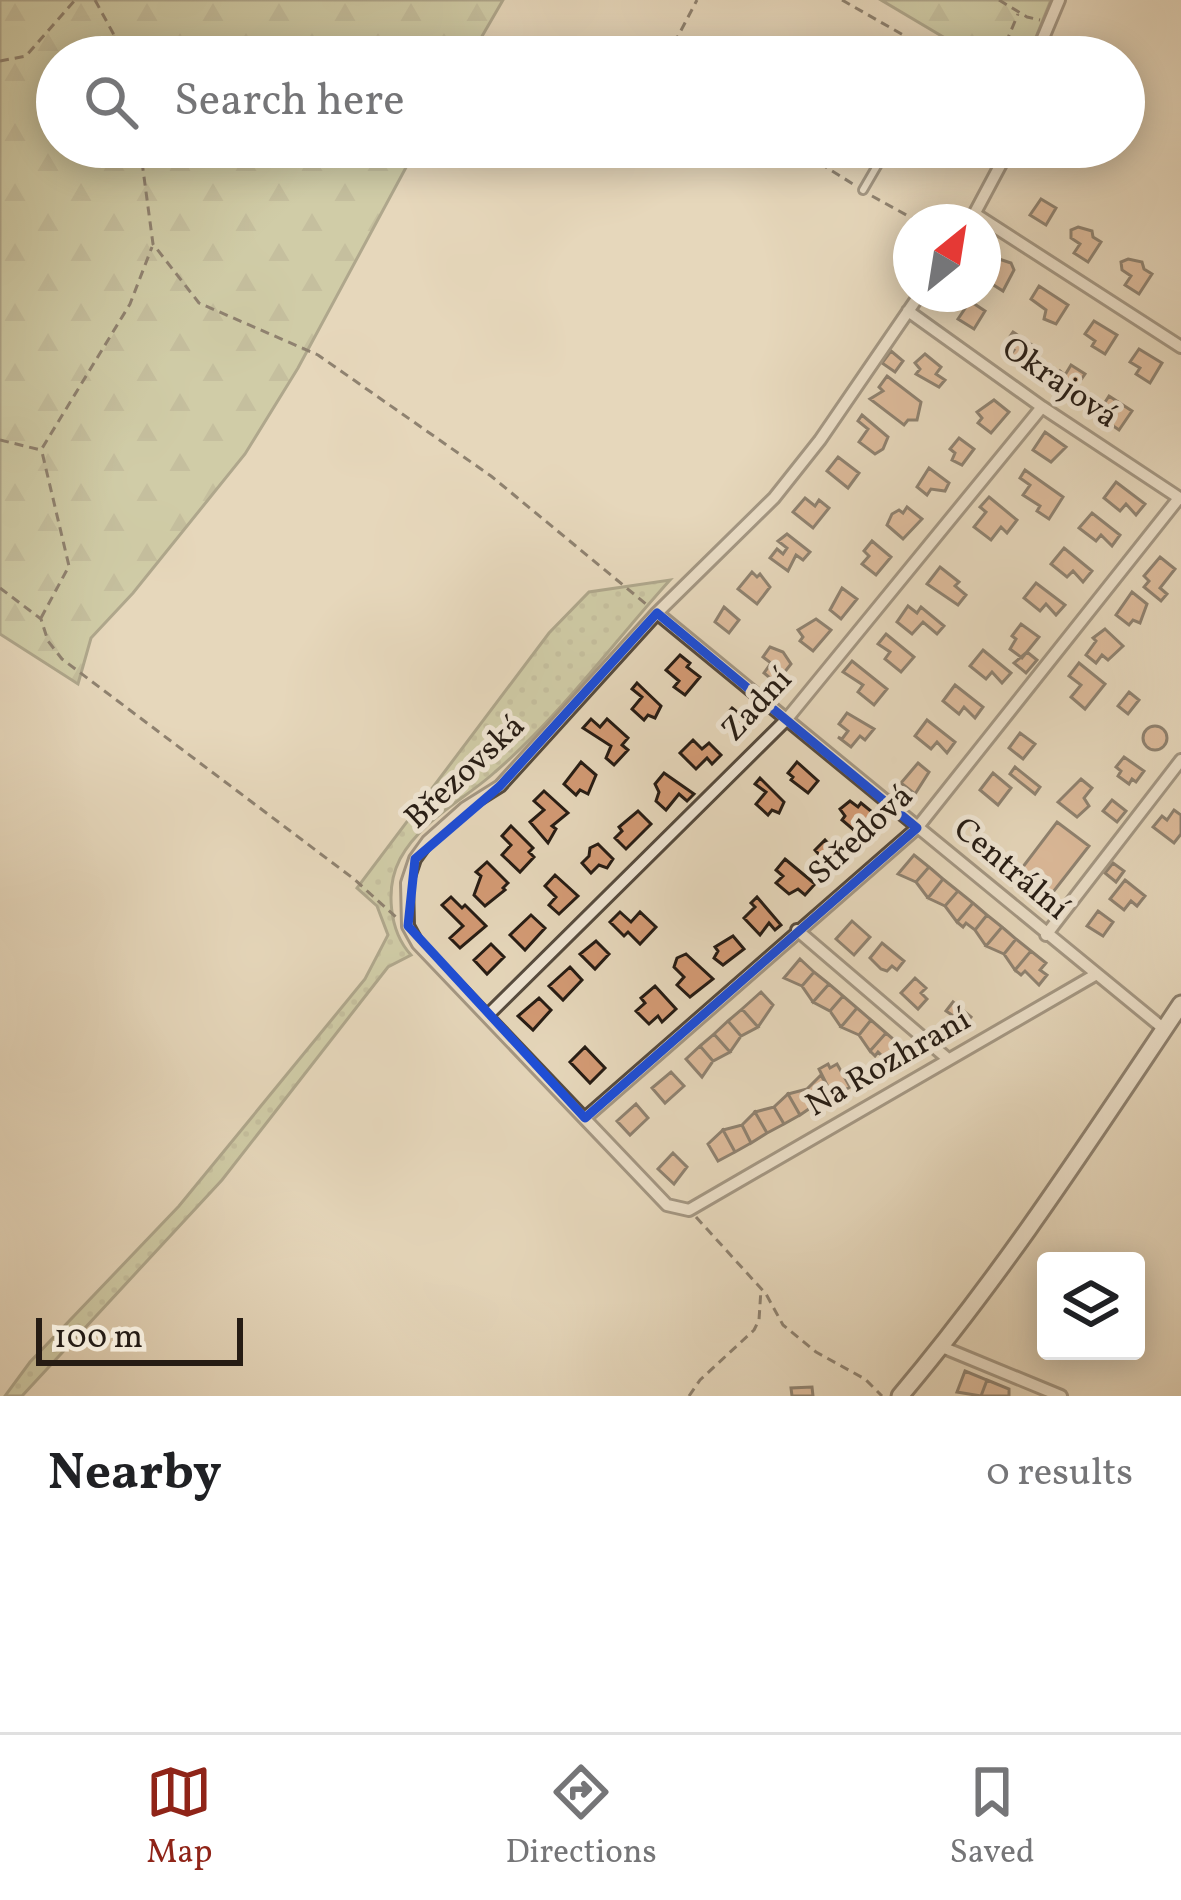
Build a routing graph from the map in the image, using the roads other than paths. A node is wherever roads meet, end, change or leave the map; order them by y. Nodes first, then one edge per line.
1 (1059, 0) edge
2 (1044, 36) edge
3 (875, 168) edge
4 (1001, 168) edge
5 (862, 190) dead end
6 (980, 204) edge
7 (1001, 236) edge
8 (907, 312) edge
9 (909, 312) edge
10 (1181, 347) edge
11 (1042, 407) junction
12 (1180, 499) edge
13 (657, 613) junction
14 (786, 720) junction
15 (1181, 760) edge
16 (917, 828) junction
17 (797, 930) junction
18 (1046, 934) junction
19 (1095, 975) junction
20 (1181, 1004) edge
21 (487, 1016) junction
22 (1164, 1029) junction
23 (948, 1060) junction
24 (585, 1118) junction
25 (942, 1347) junction
26 (900, 1396) edge
27 (1061, 1396) edge

1 - 2 street
3 - 5 lane
4 - 6 street
7 - 10 street
8 - 13 street, Březovská
9 - 11 street, Okrajová
11 - 12 street, Okrajová
11 - 14 street, Zadní
12 - 16 street, Středová
13 - 14 street, Centrální
13 - 21 street, Březovská
14 - 16 street, Centrální
14 - 21 street, Zadní
15 - 18 street
16 - 17 street, Středová
16 - 18 street, Centrální
17 - 23 street
17 - 24 street, Středová
18 - 19 street, Centrální
19 - 22 street, Centrální
19 - 23 street, Na Rozhraní
20 - 22 street
21 - 24 street
22 - 25 street
23 - 24 street, Na Rozhraní
25 - 26 street
25 - 27 street

